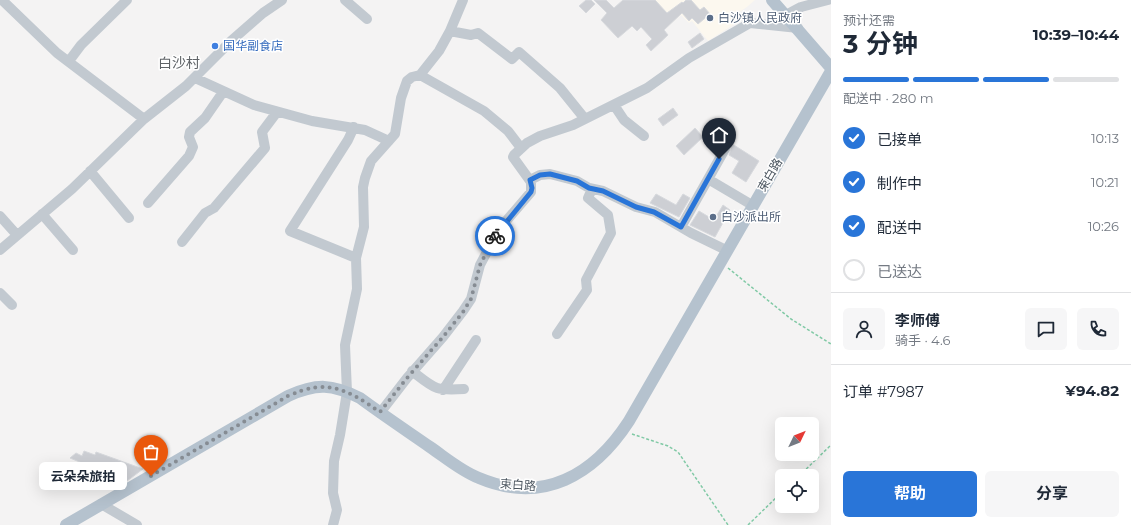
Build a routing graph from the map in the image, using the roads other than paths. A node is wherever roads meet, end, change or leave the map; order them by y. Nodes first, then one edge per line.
1 (127, 0) edge
2 (282, 0) edge
3 (345, 0) edge
4 (463, 0) edge
5 (772, 0) edge
6 (828, 0) edge
7 (3, 1) edge
8 (786, 15) junction
9 (367, 19) dead end
10 (798, 28) junction
11 (450, 31) junction
12 (69, 61) junction
13 (831, 69) edge
14 (420, 75) junction
15 (195, 78) junction
16 (223, 92) junction
17 (614, 105) junction
18 (277, 112) junction
19 (144, 119) junction
20 (585, 119) junction
21 (354, 127) junction
22 (644, 136) dead end
23 (389, 141) junction
24 (521, 148) junction
25 (725, 149) dead end
26 (90, 171) junction
27 (708, 179) junction
28 (530, 180) junction
29 (592, 189) junction
30 (148, 203) dead end
31 (752, 205) junction
32 (42, 214) junction
33 (0, 216) edge
34 (129, 218) dead end
35 (681, 227) junction
36 (17, 235) junction
37 (182, 242) dead end
38 (0, 250) edge
39 (73, 250) dead end
40 (723, 255) junction
41 (356, 258) junction
42 (0, 293) edge
43 (12, 305) dead end
44 (557, 334) dead end
45 (476, 340) dead end
46 (412, 372) junction
47 (464, 389) dead end
48 (443, 390) junction
49 (346, 392) junction
50 (380, 412) junction
51 (102, 504) junction
52 (66, 525) edge
53 (137, 525) edge
54 (333, 525) edge

1 - 12 street
2 - 15 street
3 - 9 street
4 - 11 street
5 - 8 main road
6 - 8 street
7 - 12 street
8 - 10 main road
10 - 13 main road
10 - 17 street
11 - 14 street
11 - 20 street
12 - 19 street
13 - 31 main road, 束白路
14 - 23 street
14 - 24 street
15 - 16 street
15 - 19 street
16 - 18 street
16 - 30 street
17 - 20 street
17 - 22 street
18 - 21 street
18 - 37 street
19 - 26 street
20 - 24 street
21 - 23 street
21 - 41 street
23 - 41 street
24 - 28 street
25 - 27 street
26 - 32 street
26 - 34 street
27 - 31 street
27 - 35 street
28 - 29 street
28 - 46 street
29 - 35 street
29 - 44 street
31 - 40 main road, 束白路
32 - 36 street
32 - 39 street
33 - 36 street
35 - 40 street
36 - 38 street
40 - 50 main road, 束白路
41 - 49 street
42 - 43 street
45 - 48 street
46 - 48 street
46 - 50 street
47 - 48 street
49 - 50 main road, 束白路
49 - 51 main road, 束白路
49 - 54 street
51 - 52 main road, 束白路
51 - 53 street

